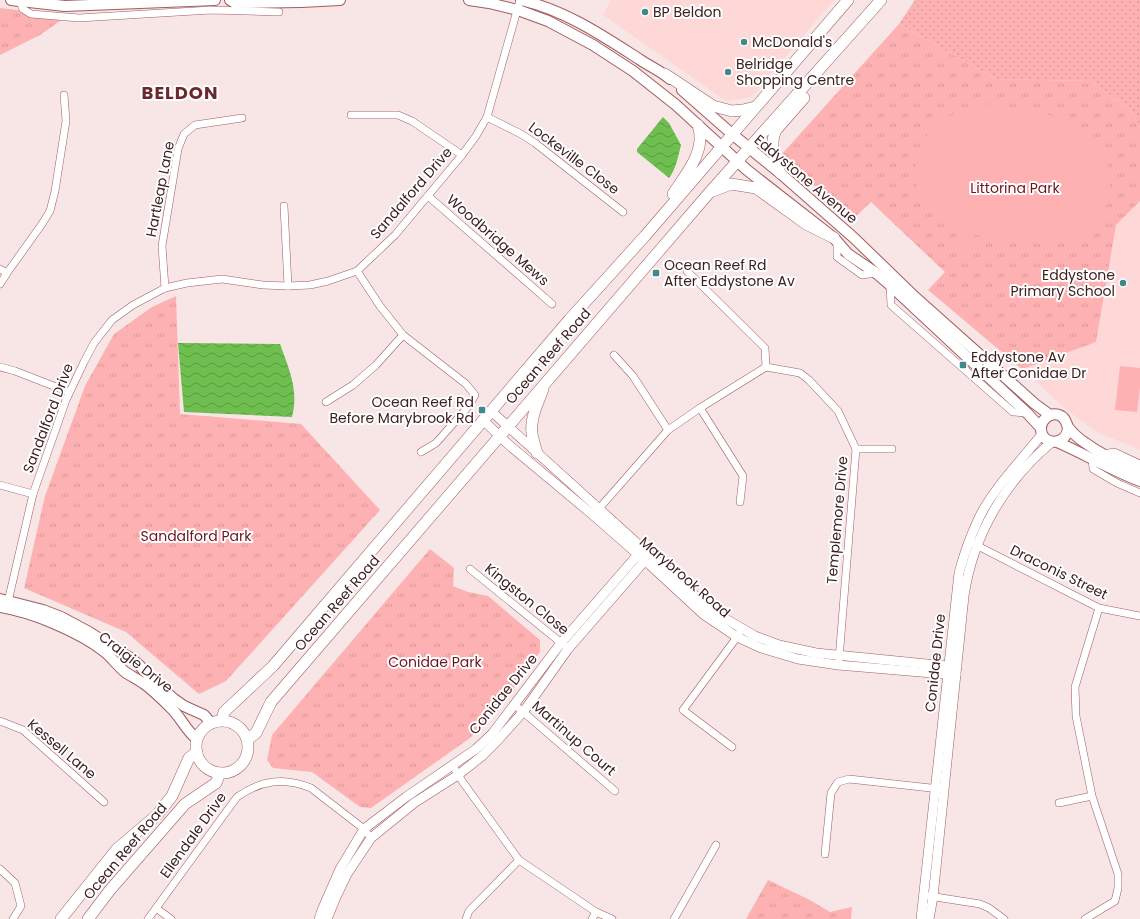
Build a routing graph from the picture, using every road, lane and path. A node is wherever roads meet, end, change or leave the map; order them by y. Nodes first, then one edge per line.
1 (215, 0) edge
2 (230, 0) edge
3 (340, 0) edge
4 (469, 0) edge
5 (848, 0) edge
6 (881, 0) edge
7 (16, 1) edge
8 (202, 1) edge
9 (94, 2) edge
10 (63, 3) edge
11 (519, 3) edge
12 (173, 7) junction
13 (279, 12) dead end
14 (862, 23) junction
15 (640, 60) junction
16 (665, 74) junction
17 (653, 86) junction
18 (64, 95) dead end
19 (755, 107) junction
20 (351, 115) dead end
21 (487, 117) junction
22 (242, 118) dead end
23 (698, 125) junction
24 (732, 134) junction
25 (721, 147) junction
26 (749, 148) junction
27 (462, 155) junction
28 (738, 161) junction
29 (780, 173) junction
30 (709, 193) junction
31 (428, 196) junction
32 (284, 206) dead end
33 (623, 212) dead end
34 (645, 236) junction
35 (854, 238) junction
36 (835, 240) junction
37 (0, 269) edge
38 (357, 271) junction
39 (687, 271) dead end
40 (7, 273) junction
41 (0, 284) edge
42 (288, 286) junction
43 (165, 288) junction
44 (552, 304) dead end
45 (403, 335) junction
46 (614, 355) dead end
47 (0, 367) edge
48 (766, 367) junction
49 (545, 383) junction
50 (69, 392) junction
51 (326, 402) dead end
52 (700, 408) junction
53 (491, 411) junction
54 (1050, 415) junction
55 (484, 421) junction
56 (508, 427) junction
57 (1068, 427) junction
58 (668, 430) junction
59 (1042, 431) junction
60 (500, 436) junction
61 (1054, 442) junction
62 (856, 449) junction
63 (892, 449) dead end
64 (422, 452) dead end
65 (537, 453) junction
66 (1104, 454) junction
67 (1092, 458) junction
68 (1140, 464) edge
69 (1140, 472) edge
70 (1140, 481) edge
71 (0, 485) edge
72 (1140, 493) edge
73 (32, 494) junction
74 (740, 502) dead end
75 (596, 511) junction
76 (973, 544) junction
77 (644, 555) junction
78 (470, 569) dead end
79 (4, 604) edge
80 (1099, 608) junction
81 (1140, 616) edge
82 (739, 634) junction
83 (565, 646) junction
84 (838, 660) junction
85 (952, 671) junction
86 (515, 705) junction
87 (524, 711) junction
88 (0, 721) edge
89 (216, 722) junction
90 (248, 739) junction
91 (197, 740) junction
92 (732, 747) dead end
93 (197, 752) junction
94 (453, 766) junction
95 (220, 773) junction
96 (458, 775) junction
97 (940, 789) junction
98 (615, 791) dead end
99 (1092, 796) junction
100 (104, 802) dead end
101 (1059, 804) dead end
102 (364, 829) junction
103 (371, 838) junction
104 (716, 845) dead end
105 (825, 854) dead end
106 (519, 860) junction
107 (0, 869) edge
108 (929, 896) junction
109 (156, 908) junction
110 (596, 912) junction
111 (13, 919) edge
112 (61, 919) edge
113 (88, 919) edge
114 (148, 919) edge
115 (171, 919) edge
116 (319, 919) edge
117 (327, 919) edge
118 (466, 919) edge
119 (592, 919) edge
120 (612, 919) edge
121 (674, 919) edge
122 (921, 919) edge
123 (929, 919) edge
124 (1004, 919) edge
125 (1085, 919) edge

1 - 8 main road
2 - 3 main road
4 - 11 main road, Eddystone Avenue
5 - 19 main road, Ocean Reef Road
6 - 14 main road, Ocean Reef Road
7 - 10 main road
7 - 12 street
8 - 12 main road
9 - 10 main road
9 - 12 main road
11 - 15 main road, Eddystone Avenue
11 - 17 main road, Eddystone Avenue
11 - 21 street, Sandalford Drive
12 - 13 street
14 - 26 main road, Ocean Reef Road
14 - 29 main road
15 - 16 main road, Eddystone Avenue
15 - 17 main road
16 - 19 main road
16 - 24 main road, Eddystone Avenue
17 - 23 main road, Eddystone Avenue
18 - 40 street
19 - 24 main road, Ocean Reef Road
20 - 27 street
21 - 27 street, Sandalford Drive
21 - 33 street, Lockeville Close
22 - 43 street, Hartleap Lane
23 - 25 main road, Eddystone Avenue
23 - 34 main road
24 - 25 main road, Ocean Reef Road
24 - 26 main road, Eddystone Avenue
25 - 28 main road, Eddystone Avenue
25 - 34 main road, Ocean Reef Road
26 - 28 main road, Ocean Reef Road
26 - 29 main road, Eddystone Avenue
27 - 31 street, Sandalford Drive
28 - 30 main road, Ocean Reef Road
28 - 36 main road, Eddystone Avenue
29 - 35 main road, Eddystone Avenue
30 - 36 main road
30 - 49 main road, Ocean Reef Road
31 - 38 street, Sandalford Drive
31 - 44 street, Woodbridge Mews
32 - 42 street
34 - 53 main road, Ocean Reef Road
35 - 36 main road
35 - 54 main road, Eddystone Avenue
36 - 59 main road, Eddystone Avenue
37 - 40 street
38 - 42 street, Sandalford Drive
38 - 45 street
39 - 48 street
40 - 41 street
42 - 43 street, Sandalford Drive
43 - 50 street, Sandalford Drive
45 - 51 street
45 - 64 street
46 - 58 street
47 - 50 street
48 - 52 street
48 - 62 street, Templemore Drive
49 - 56 main road, Ocean Reef Road
49 - 65 main road
50 - 73 street, Sandalford Drive
52 - 58 street
52 - 74 street
53 - 55 main road, Ocean Reef Road
53 - 56 street, Marybrook Road
54 - 57 main road
54 - 59 main road
55 - 60 street, Marybrook Road
55 - 89 main road, Ocean Reef Road
56 - 60 main road, Ocean Reef Road
56 - 65 street, Marybrook Road
57 - 61 main road
57 - 66 main road
58 - 75 street
59 - 61 main road
59 - 76 street, Conidae Drive
60 - 75 street, Marybrook Road
60 - 90 main road, Ocean Reef Road
61 - 67 main road
61 - 76 street, Conidae Drive
62 - 63 street
62 - 84 street, Templemore Drive
65 - 75 street, Marybrook Road
66 - 68 street
66 - 69 main road
67 - 70 main road
67 - 72 street
71 - 73 street
73 - 79 street, Sandalford Drive
75 - 77 street, Marybrook Road
76 - 80 street, Draconis Street
76 - 85 street, Conidae Drive
77 - 82 street, Marybrook Road
77 - 83 street, Conidae Drive
78 - 83 street, Kingston Close
79 - 89 main road, Craigie Drive
79 - 91 main road, Craigie Drive
80 - 81 street, Draconis Street
80 - 99 street
82 - 84 street, Marybrook Road
82 - 92 street
83 - 86 street, Conidae Drive
83 - 87 street, Conidae Drive
84 - 85 street, Marybrook Road
85 - 97 street, Conidae Drive
86 - 87 street, Martinup Court
86 - 94 street, Conidae Drive
87 - 96 street, Conidae Drive
87 - 98 street, Martinup Court
88 - 100 street, Kessell Lane
89 - 90 main road
89 - 91 main road
90 - 95 main road
91 - 93 main road
93 - 95 main road
93 - 112 main road, Ocean Reef Road
94 - 96 street
94 - 102 street, Conidae Drive
95 - 113 main road, Ocean Reef Road
96 - 103 street, Conidae Drive
96 - 106 street
97 - 105 street
97 - 108 street, Conidae Drive
99 - 101 street
99 - 125 street
102 - 103 street, Ellendale Drive
102 - 109 street, Ellendale Drive
102 - 116 street, Conidae Drive
103 - 117 street, Conidae Drive
104 - 121 street
106 - 110 street
106 - 118 street
107 - 111 street
108 - 122 street, Conidae Drive
108 - 123 street, Conidae Drive
108 - 124 street
109 - 114 street, Ellendale Drive
109 - 115 street
110 - 119 street
110 - 120 street

